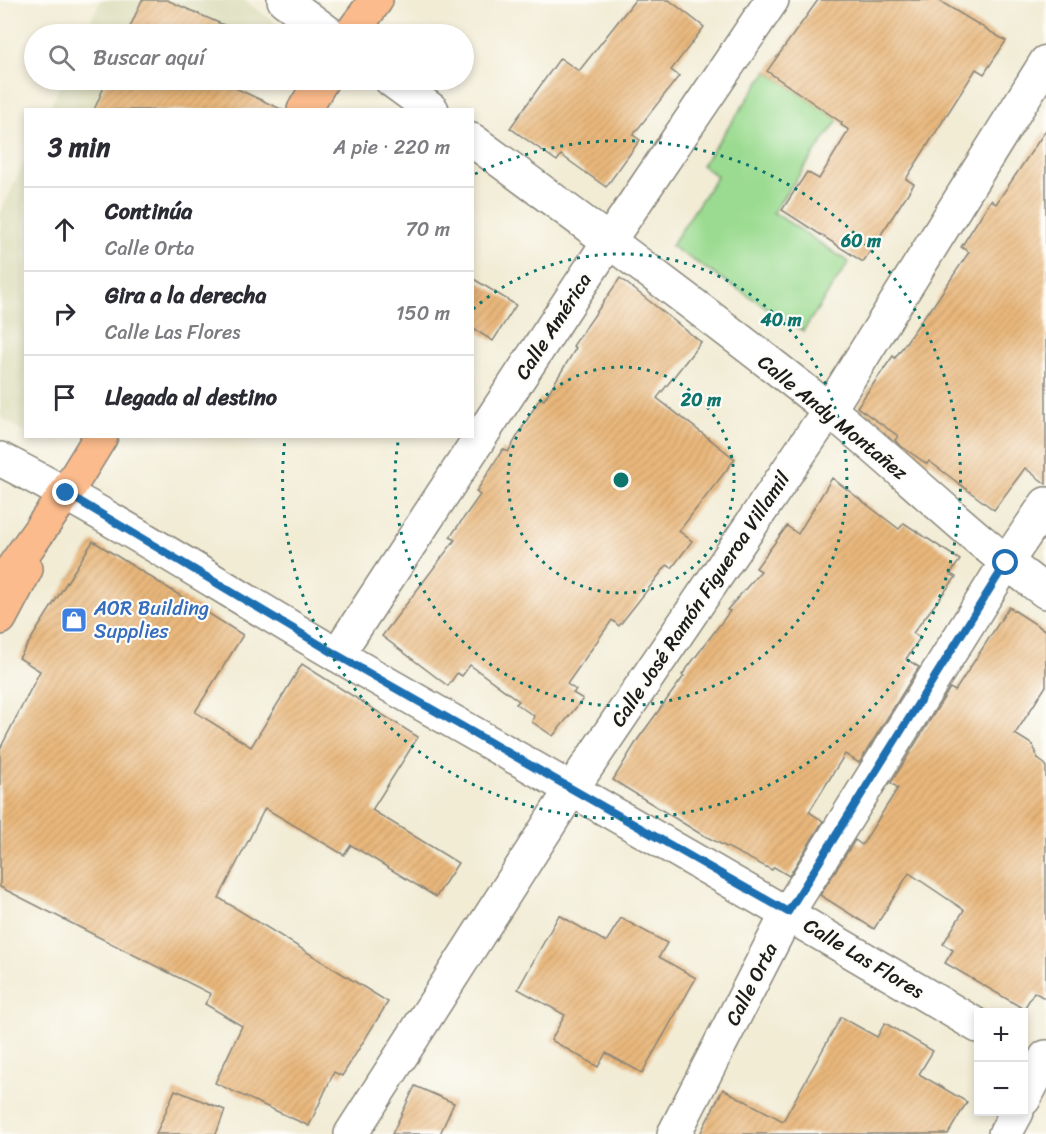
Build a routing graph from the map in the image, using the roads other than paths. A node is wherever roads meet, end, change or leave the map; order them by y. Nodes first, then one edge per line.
1 (284, 0) edge
2 (376, 0) edge
3 (772, 0) edge
4 (316, 24) edge
5 (358, 24) edge
6 (1046, 62) edge
7 (316, 90) edge
8 (405, 90) edge
9 (305, 108) edge
10 (429, 108) edge
11 (474, 141) edge
12 (609, 241) junction
13 (829, 410) junction
14 (100, 438) edge
15 (0, 459) edge
16 (66, 493) junction
17 (1046, 504) edge
18 (1006, 563) junction
19 (0, 586) edge
20 (1046, 592) edge
21 (0, 618) edge
22 (337, 655) junction
23 (571, 790) junction
24 (788, 912) junction
25 (974, 1024) edge
26 (1037, 1058) edge
27 (1028, 1084) edge
28 (1015, 1116) edge
29 (351, 1134) edge
30 (674, 1134) edge
31 (1005, 1134) edge

1 - 4 street
2 - 5 main road
3 - 12 street, Calle América
6 - 13 street, Calle José Ramón Figueroa Villamil
7 - 9 main road
8 - 10 street
11 - 12 street, Calle Andy Montañez
12 - 13 street, Calle Andy Montañez
12 - 22 street, Calle América
13 - 18 street, Calle Andy Montañez
13 - 23 street, Calle José Ramón Figueroa Villamil
14 - 16 main road
15 - 16 street, Calle Las Flores
16 - 19 main road
16 - 21 main road
16 - 22 street, Calle Las Flores
17 - 18 street, Calle Orta
18 - 20 street, Calle Andy Montañez
18 - 24 street, Calle Orta
22 - 23 street, Calle Las Flores
23 - 24 street, Calle Las Flores
23 - 29 street, Calle José Ramón Figueroa Villamil
24 - 25 street, Calle Las Flores
24 - 30 street, Calle Orta
26 - 27 street
28 - 31 street

